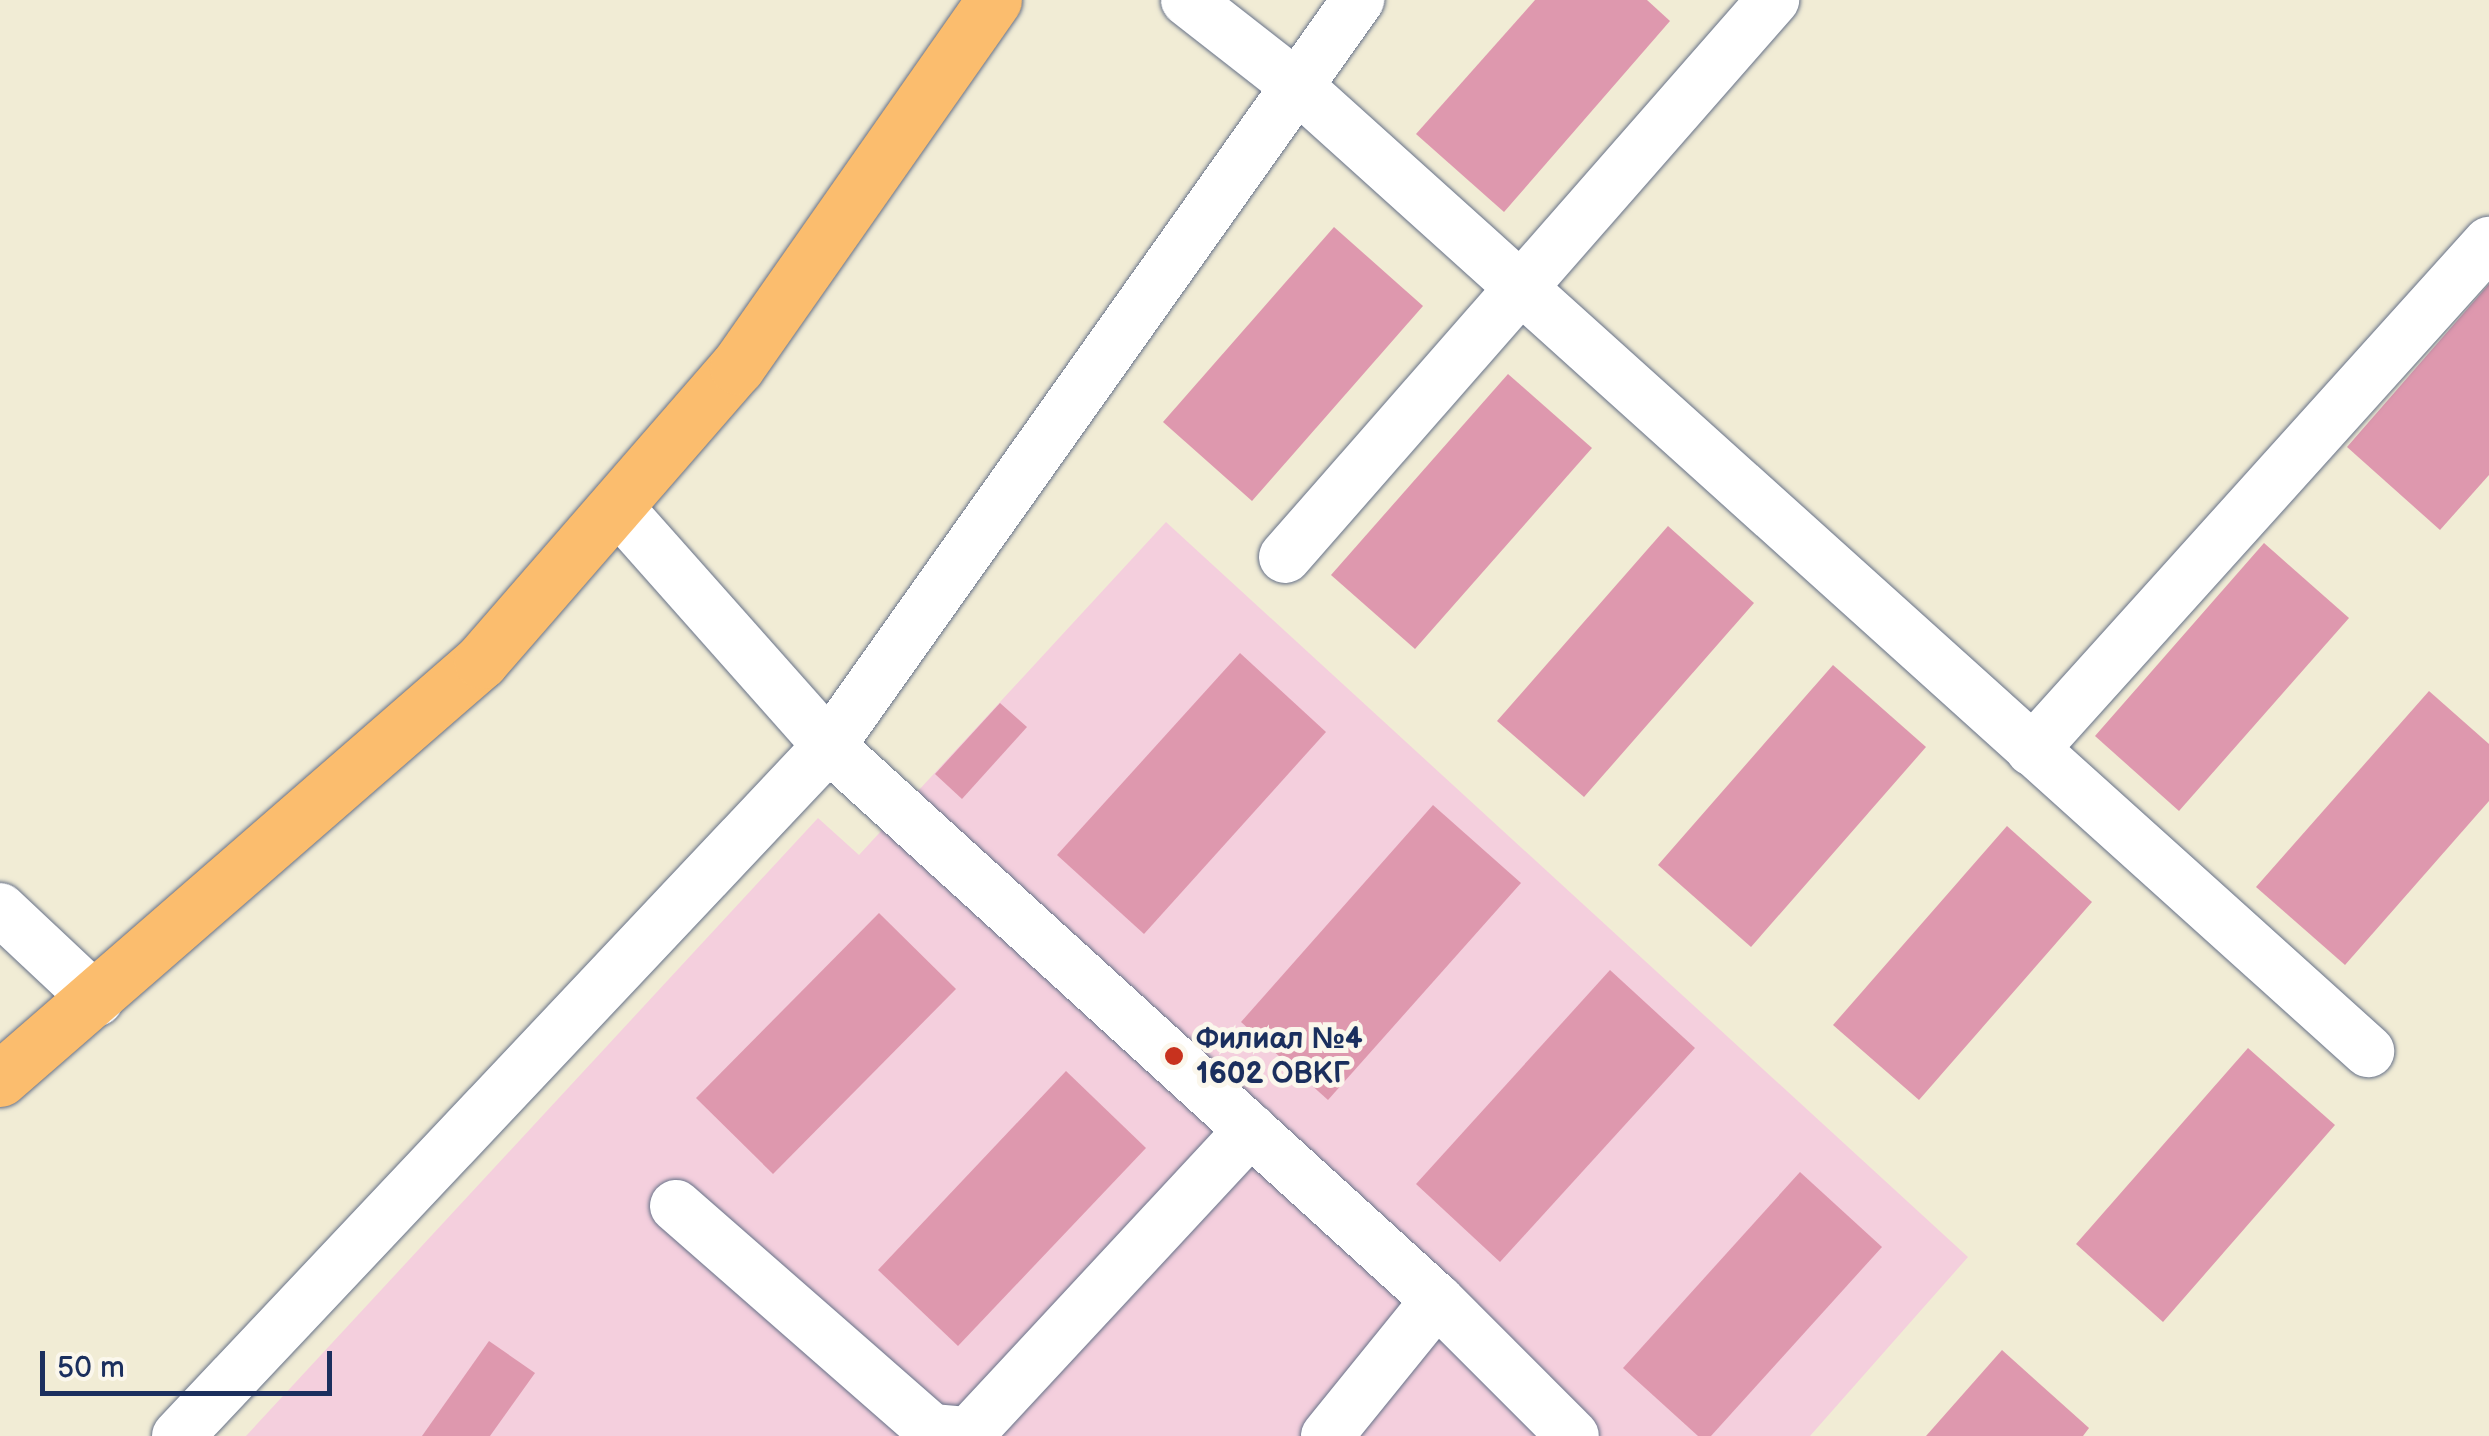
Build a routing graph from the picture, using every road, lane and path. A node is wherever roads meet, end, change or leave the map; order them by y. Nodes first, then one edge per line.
1 (994, 0) edge
2 (1187, 0) edge
3 (1358, 0) edge
4 (1773, 0) edge
5 (1296, 86) junction
6 (2489, 243) edge
7 (1516, 288) junction
8 (616, 506) junction
9 (1285, 557) dead end
10 (829, 746) junction
11 (2032, 750) junction
12 (0, 909) edge
13 (98, 1000) junction
14 (2368, 1051) dead end
15 (0, 1079) edge
16 (1251, 1130) junction
17 (676, 1206) dead end
18 (1437, 1300) junction
19 (178, 1436) edge
20 (1327, 1436) edge
21 (1573, 1436) edge

1 - 8 highway
2 - 5 lane
3 - 5 lane
4 - 7 lane
5 - 7 lane
5 - 10 lane
6 - 11 lane
7 - 9 lane
7 - 11 lane
8 - 10 lane
8 - 13 highway
10 - 16 lane
10 - 19 lane
11 - 14 lane
12 - 13 lane
13 - 15 highway
16 - 17 lane
16 - 18 lane
18 - 20 lane
18 - 21 lane

